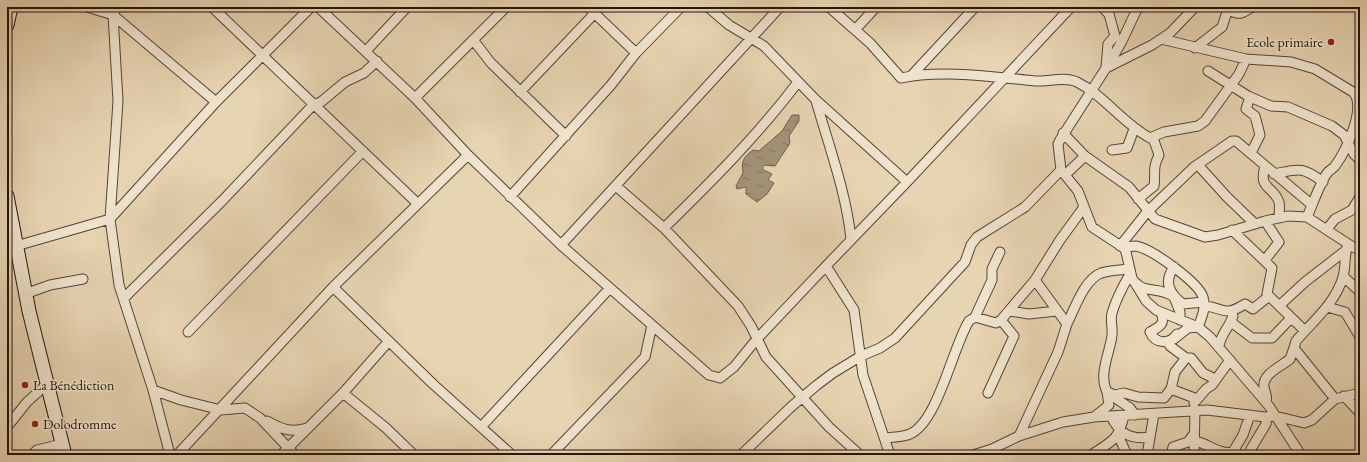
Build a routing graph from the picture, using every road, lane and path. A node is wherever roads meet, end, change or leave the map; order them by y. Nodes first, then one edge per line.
1 (11, 7) edge
2 (87, 7) edge
3 (212, 7) edge
4 (311, 7) edge
5 (318, 7) edge
6 (407, 7) edge
7 (506, 7) edge
8 (681, 7) edge
9 (708, 7) edge
10 (780, 7) edge
11 (829, 7) edge
12 (876, 7) edge
13 (975, 7) edge
14 (1071, 7) edge
15 (1102, 7) edge
16 (1138, 7) edge
17 (1195, 7) edge
18 (1252, 7) edge
19 (591, 10) edge
20 (115, 11) edge
21 (7, 25) edge
22 (855, 30) junction
23 (752, 38) junction
24 (1161, 39) junction
25 (474, 41) junction
26 (1195, 48) junction
27 (366, 51) junction
28 (636, 53) junction
29 (264, 56) junction
30 (1246, 59) junction
31 (377, 61) junction
32 (1106, 68) junction
33 (1208, 71) dead end
34 (912, 75) junction
35 (1007, 77) junction
36 (798, 82) junction
37 (1231, 85) junction
38 (1092, 91) junction
39 (520, 92) junction
40 (1250, 97) junction
41 (415, 98) junction
42 (815, 99) junction
43 (216, 102) junction
44 (313, 105) junction
45 (1134, 129) junction
46 (1063, 133) junction
47 (566, 136) junction
48 (1153, 138) junction
49 (1348, 142) junction
50 (1112, 150) dead end
51 (363, 151) junction
52 (1251, 153) junction
53 (468, 155) junction
54 (1086, 156) junction
55 (1360, 160) edge
56 (1360, 164) edge
57 (1198, 165) junction
58 (1264, 166) junction
59 (1063, 172) junction
60 (1274, 174) junction
61 (907, 182) junction
62 (1323, 182) junction
63 (616, 186) junction
64 (7, 196) edge
65 (510, 197) junction
66 (1138, 199) junction
67 (417, 203) junction
68 (1359, 203) edge
69 (1312, 205) junction
70 (1084, 207) junction
71 (1147, 212) junction
72 (1307, 216) junction
73 (1279, 218) junction
74 (110, 219) junction
75 (1265, 221) junction
76 (1255, 224) junction
77 (664, 228) junction
78 (1327, 229) junction
79 (1232, 230) junction
80 (851, 239) junction
81 (561, 245) junction
82 (16, 246) junction
83 (1122, 247) junction
84 (1346, 248) junction
85 (1360, 250) edge
86 (1000, 252) dead end
87 (1265, 260) junction
88 (826, 266) junction
89 (1174, 268) junction
90 (1131, 274) junction
91 (1343, 276) junction
92 (1168, 278) junction
93 (83, 279) dead end
94 (1035, 280) junction
95 (333, 287) junction
96 (610, 288) junction
97 (1154, 289) junction
98 (1360, 292) edge
99 (25, 294) junction
100 (1269, 296) junction
101 (1174, 297) junction
102 (124, 298) junction
103 (1204, 304) junction
104 (1279, 306) junction
105 (1328, 306) junction
106 (1238, 309) junction
107 (1010, 311) junction
108 (1057, 311) junction
109 (1161, 313) junction
110 (974, 318) junction
111 (1291, 318) junction
112 (1001, 320) junction
113 (1182, 320) junction
114 (1231, 322) junction
115 (1067, 324) junction
116 (652, 325) junction
117 (1198, 327) junction
118 (1305, 331) junction
119 (188, 332) dead end
120 (1360, 337) edge
121 (756, 340) junction
122 (1171, 340) junction
123 (389, 341) junction
124 (1219, 346) junction
125 (1294, 348) junction
126 (862, 356) junction
127 (1186, 358) junction
128 (1230, 360) junction
129 (1215, 379) junction
130 (46, 386) junction
131 (1171, 389) junction
132 (153, 390) junction
133 (1107, 392) junction
134 (343, 393) junction
135 (1360, 393) edge
136 (988, 394) dead end
137 (802, 396) junction
138 (1164, 398) junction
139 (1339, 398) junction
140 (1197, 399) junction
141 (1266, 402) junction
142 (1109, 405) junction
143 (221, 410) junction
144 (1190, 410) junction
145 (1167, 412) junction
146 (1360, 413) edge
147 (1154, 414) junction
148 (1136, 415) junction
149 (1250, 415) junction
150 (1118, 416) junction
151 (1094, 417) junction
152 (1271, 417) junction
153 (260, 418) junction
154 (7, 427) edge
155 (309, 427) junction
156 (481, 427) junction
157 (1119, 433) junction
158 (1019, 436) junction
159 (1150, 437) junction
160 (886, 438) junction
161 (1193, 438) junction
162 (64, 450) edge
163 (284, 452) edge
164 (994, 452) edge
165 (1232, 454) edge
166 (32, 455) edge
167 (170, 455) edge
168 (177, 455) edge
169 (295, 455) edge
170 (414, 455) edge
171 (512, 455) edge
172 (551, 455) edge
173 (741, 455) edge
174 (860, 455) edge
175 (890, 455) edge
176 (973, 455) edge
177 (1091, 455) edge
178 (1126, 455) edge
179 (1147, 455) edge
180 (1171, 455) edge
181 (1194, 455) edge
182 (1251, 455) edge
183 (1301, 455) edge

1 - 21 street
2 - 20 street
3 - 29 street
4 - 29 street
5 - 27 street
6 - 27 street
7 - 25 street
8 - 28 street
9 - 23 street
10 - 23 street
11 - 22 street
12 - 22 street
13 - 34 street
14 - 35 street
15 - 32 street
16 - 32 street
17 - 24 street
18 - 26 street
19 - 28 street
19 - 39 street
20 - 43 street
20 - 74 street
22 - 34 street
23 - 36 street
23 - 63 street
24 - 26 street
24 - 32 street
25 - 39 street
25 - 41 street
26 - 30 street
27 - 31 street
28 - 47 street
29 - 43 street
29 - 44 street
30 - 37 street
30 - 49 street
31 - 41 street
31 - 44 street
32 - 38 street
33 - 37 street
34 - 35 street
35 - 38 street
35 - 61 street
36 - 42 street
36 - 77 street
37 - 40 street
37 - 48 street
38 - 45 street
38 - 46 street
39 - 47 street
40 - 49 street
40 - 52 street
41 - 53 street
42 - 61 street
42 - 80 street
43 - 74 street
44 - 51 street
44 - 102 street
45 - 48 street
45 - 50 street
46 - 54 street
46 - 59 street
47 - 65 street
48 - 66 street
49 - 55 street
49 - 62 street
51 - 67 street
51 - 119 street
52 - 57 street
52 - 58 street
53 - 65 street
53 - 67 street
54 - 59 street
54 - 66 street
55 - 56 street
57 - 71 street
57 - 76 street
58 - 60 street
58 - 73 street
59 - 70 street
59 - 126 street
60 - 62 street
60 - 69 street
61 - 80 street
62 - 69 street
63 - 77 street
63 - 81 street
64 - 82 street
65 - 81 street
66 - 71 street
67 - 95 street
68 - 78 street
69 - 72 street
70 - 83 street
70 - 94 street
71 - 79 street
71 - 83 street
72 - 73 street
72 - 78 street
73 - 75 street
74 - 82 street
74 - 102 street
75 - 76 street
75 - 87 street
76 - 79 street
77 - 121 street
78 - 84 street
79 - 87 street
80 - 88 street
81 - 96 street
82 - 99 street
83 - 89 street
83 - 90 street
84 - 85 street
84 - 91 street
84 - 104 street
86 - 110 street
87 - 100 street
88 - 121 street
88 - 126 street
89 - 92 street
89 - 103 street
90 - 97 street
90 - 109 street
90 - 115 street
90 - 133 street
91 - 98 street
91 - 105 street
92 - 97 street
92 - 101 street
93 - 99 street
94 - 107 street
94 - 108 street
95 - 123 street
95 - 143 street
96 - 116 street
96 - 156 street
97 - 101 street
99 - 130 street
100 - 104 street
100 - 106 street
101 - 103 street
101 - 113 street
102 - 132 street
103 - 106 street
103 - 117 street
104 - 111 street
105 - 118 street
105 - 120 street
106 - 114 street
107 - 108 street
107 - 112 street
108 - 115 street
109 - 113 street
109 - 122 street
110 - 112 street
110 - 160 street
111 - 114 street
111 - 118 street
112 - 136 street
113 - 117 street
113 - 122 street
114 - 124 street
115 - 158 street
116 - 121 street
116 - 172 street
117 - 122 street
117 - 124 street
118 - 125 street
121 - 137 street
122 - 127 street
123 - 134 street
123 - 156 street
124 - 128 street
125 - 139 street
125 - 141 street
126 - 137 street
126 - 160 street
127 - 129 street
127 - 131 street
128 - 129 street
128 - 141 street
129 - 140 street
130 - 154 street
130 - 162 street
131 - 138 street
131 - 140 street
132 - 143 street
132 - 167 street
133 - 138 street
133 - 142 street
133 - 148 street
134 - 155 street
134 - 170 street
135 - 139 street
137 - 173 street
137 - 174 street
138 - 145 street
139 - 146 street
139 - 152 street
140 - 144 street
141 - 152 street
142 - 150 street
142 - 151 street
143 - 153 street
143 - 168 street
144 - 145 street
144 - 149 street
144 - 161 street
145 - 147 street
147 - 148 street
147 - 159 street
148 - 150 street
149 - 152 street
149 - 165 street
150 - 151 street
150 - 157 street
151 - 158 street
152 - 182 street
152 - 183 street
153 - 155 street
153 - 163 street
155 - 163 street
156 - 171 street
157 - 159 street
157 - 177 street
157 - 178 street
158 - 164 street
159 - 179 street
160 - 175 street
161 - 165 street
161 - 180 street
161 - 181 street
162 - 166 street
163 - 169 street
164 - 176 street

